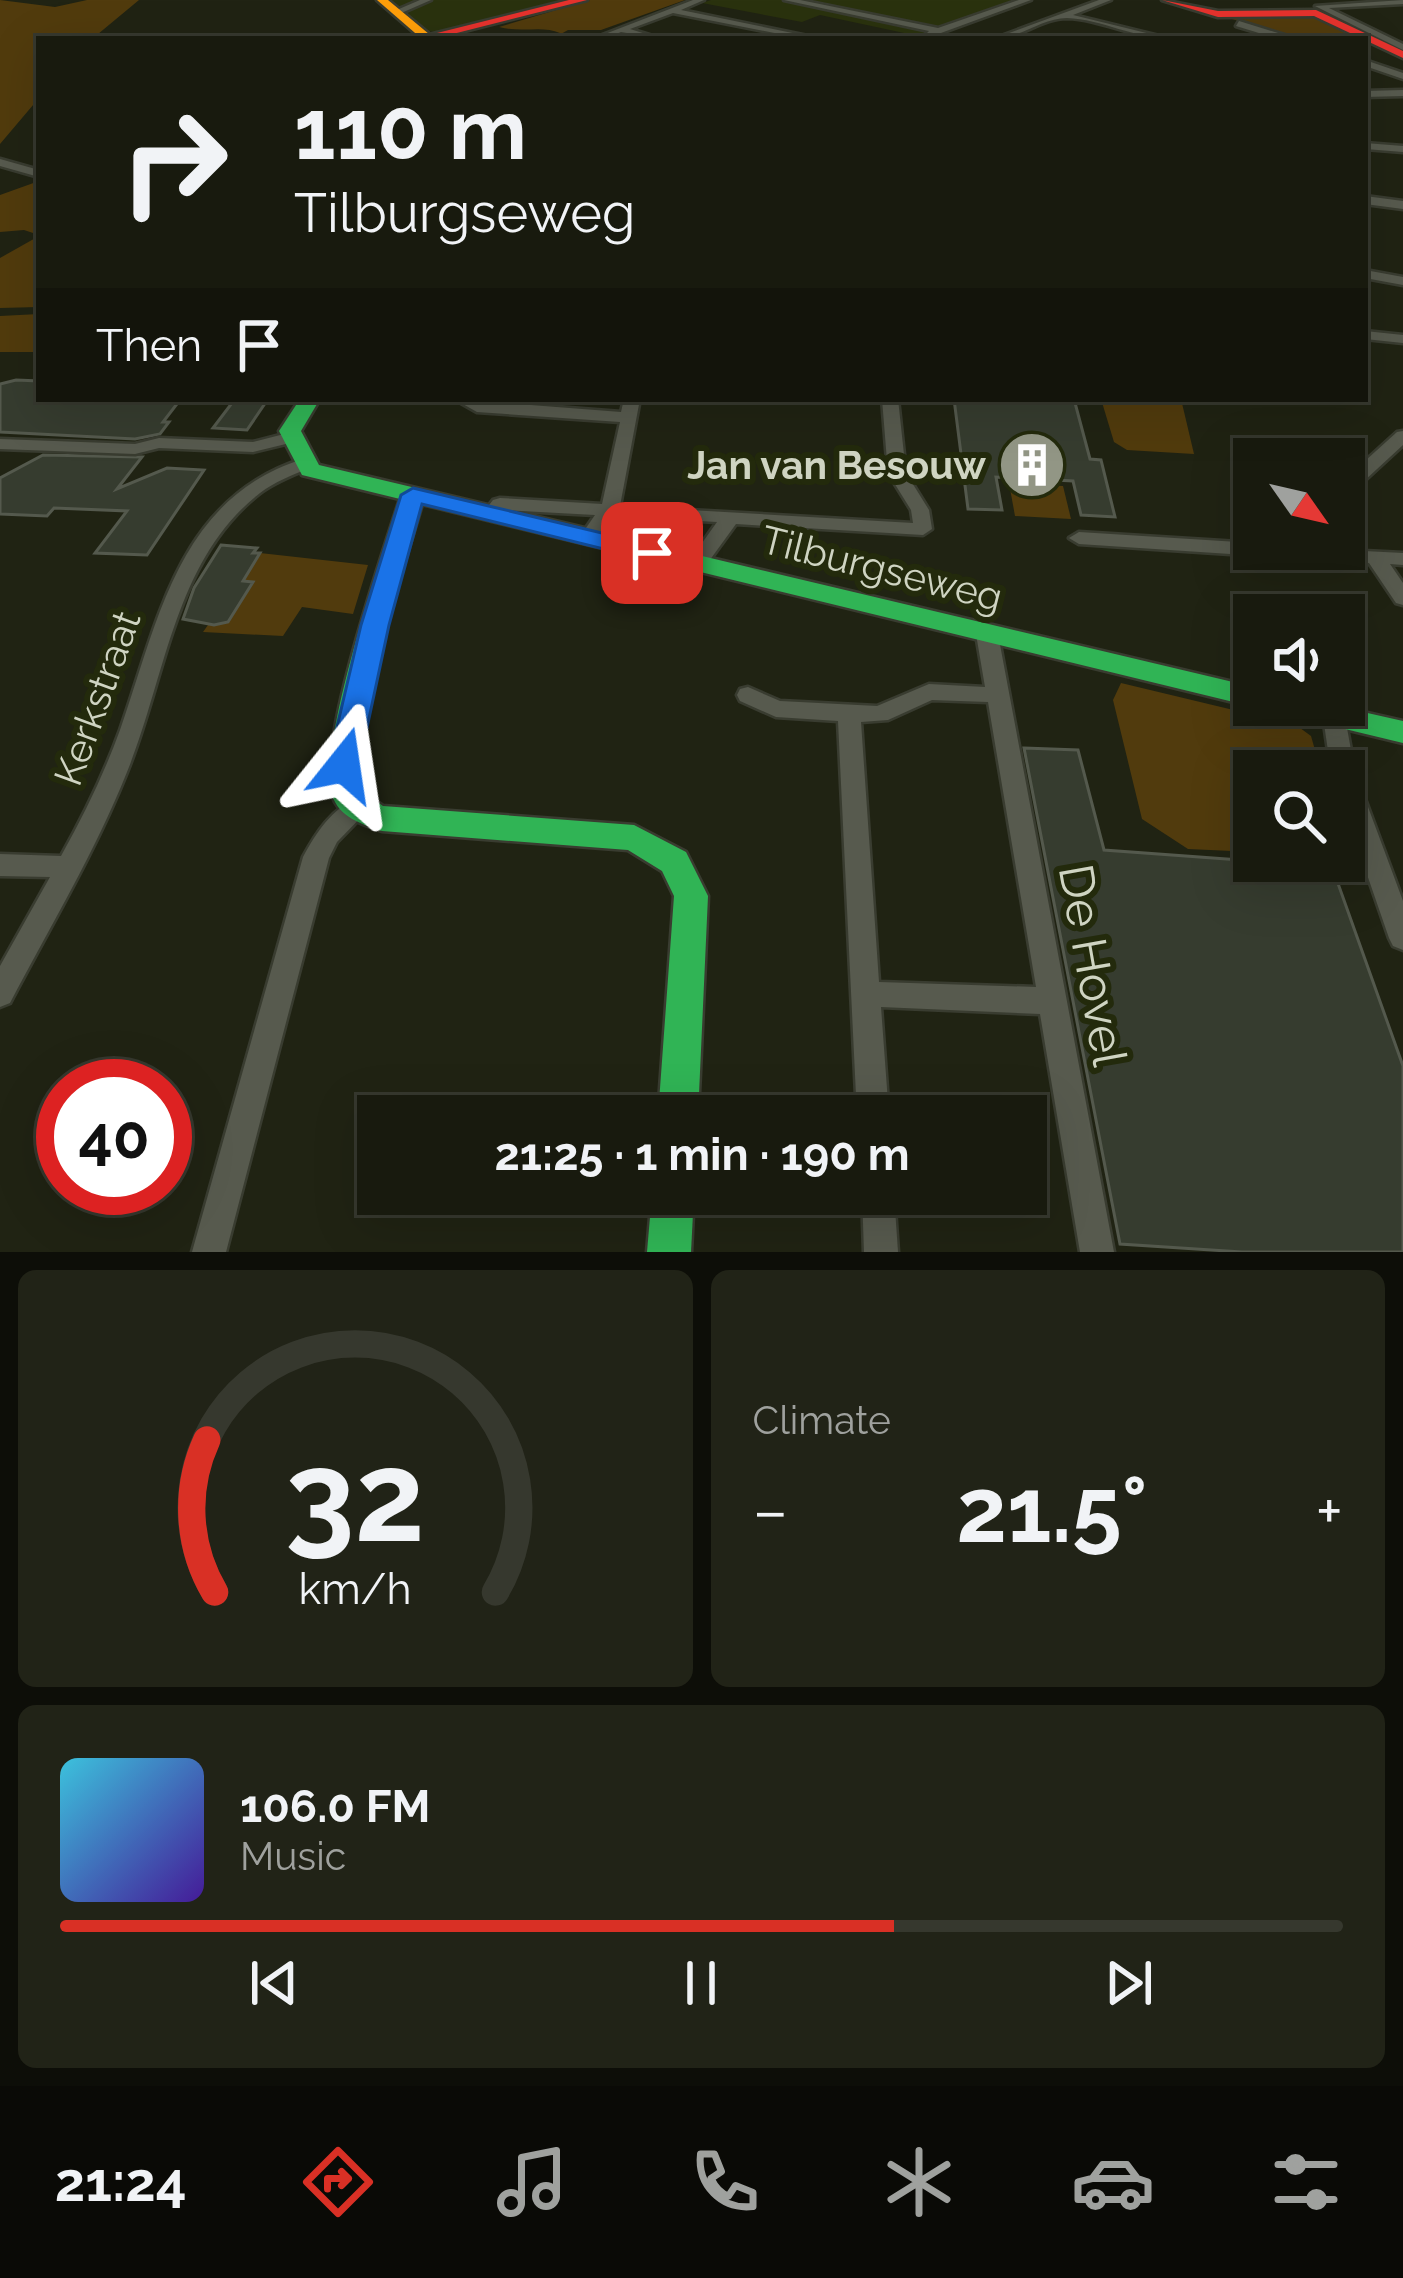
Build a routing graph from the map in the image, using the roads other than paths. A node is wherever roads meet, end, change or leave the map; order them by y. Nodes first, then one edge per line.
1 (427, 0) edge
2 (582, 0) edge
3 (700, 0) edge
4 (788, 0) edge
5 (1027, 0) edge
6 (1107, 0) edge
7 (1167, 0) edge
8 (1403, 1) edge
9 (389, 6) edge
10 (670, 10) junction
11 (1063, 15) junction
12 (1239, 24) dead end
13 (617, 28) junction
14 (939, 31) junction
15 (426, 36) edge
16 (436, 36) edge
17 (602, 36) edge
18 (647, 36) edge
19 (786, 36) edge
20 (928, 36) edge
21 (1005, 36) edge
22 (1154, 36) edge
23 (1276, 36) edge
24 (1403, 51) edge
25 (1368, 64) edge
26 (1403, 76) edge
27 (1403, 93) edge
28 (1368, 94) edge
29 (1403, 136) edge
30 (1368, 141) edge
31 (1368, 142) edge
32 (1403, 149) edge
33 (0, 162) edge
34 (36, 173) edge
35 (1368, 200) edge
36 (1403, 205) edge
37 (1368, 274) edge
38 (1403, 281) edge
39 (1368, 335) edge
40 (1403, 339) edge
41 (308, 402) edge
42 (468, 402) edge
43 (890, 402) edge
44 (630, 408) edge
45 (1403, 436) edge
46 (292, 437) junction
47 (0, 444) edge
48 (303, 464) junction
49 (1365, 471) edge
50 (413, 495) junction
51 (610, 511) junction
52 (491, 514) junction
53 (728, 521) junction
54 (589, 538) junction
55 (1079, 538) dead end
56 (1366, 557) junction
57 (1403, 559) edge
58 (697, 564) junction
59 (1403, 598) edge
60 (989, 645) junction
61 (1233, 693) edge
62 (966, 694) junction
63 (748, 695) dead end
64 (997, 695) junction
65 (849, 712) junction
66 (1365, 724) edge
67 (1403, 733) edge
68 (358, 808) junction
69 (1365, 834) edge
70 (0, 865) edge
71 (66, 867) junction
72 (1403, 938) edge
73 (0, 994) edge
74 (866, 994) junction
75 (1050, 1001) junction
76 (679, 1095) edge
77 (872, 1095) edge
78 (671, 1215) edge
79 (879, 1215) edge
80 (209, 1252) edge
81 (668, 1252) edge
82 (881, 1252) edge
83 (1097, 1252) edge

1 - 9 street
2 - 16 street
3 - 10 street
4 - 14 street
5 - 14 street
6 - 11 street
7 - 24 street
8 - 24 street
9 - 15 street
10 - 13 street
10 - 19 street
11 - 21 street
11 - 22 street
12 - 23 street
13 - 17 street
13 - 18 street
14 - 20 street
25 - 26 street
27 - 28 street
29 - 30 street
31 - 32 street
33 - 34 street
35 - 36 street
37 - 38 street
39 - 40 street
41 - 46 street
42 - 44 street
43 - 53 street, Tilburgseweg
44 - 51 street
45 - 49 street
46 - 47 street
46 - 48 street
48 - 50 street, Tilburgseweg
48 - 71 street, Kerkstraat
50 - 52 street, Tilburgseweg
50 - 68 street
51 - 52 street, Tilburgseweg
51 - 53 street, Tilburgseweg
51 - 54 street
52 - 54 street, Tilburgseweg
53 - 58 street
54 - 58 street, Tilburgseweg
55 - 56 street
56 - 57 street
56 - 59 street
58 - 60 street, Tilburgseweg
60 - 61 street, Tilburgseweg
60 - 62 street
60 - 64 street, De Hovel
62 - 64 street
62 - 65 street
63 - 65 street
64 - 75 street, De Hovel
65 - 74 street
66 - 67 street
68 - 76 street
68 - 80 street
69 - 72 street
70 - 71 street
71 - 73 street, Kerkstraat
74 - 75 street
74 - 77 street
75 - 83 street, De Hovel
78 - 81 street
79 - 82 street

